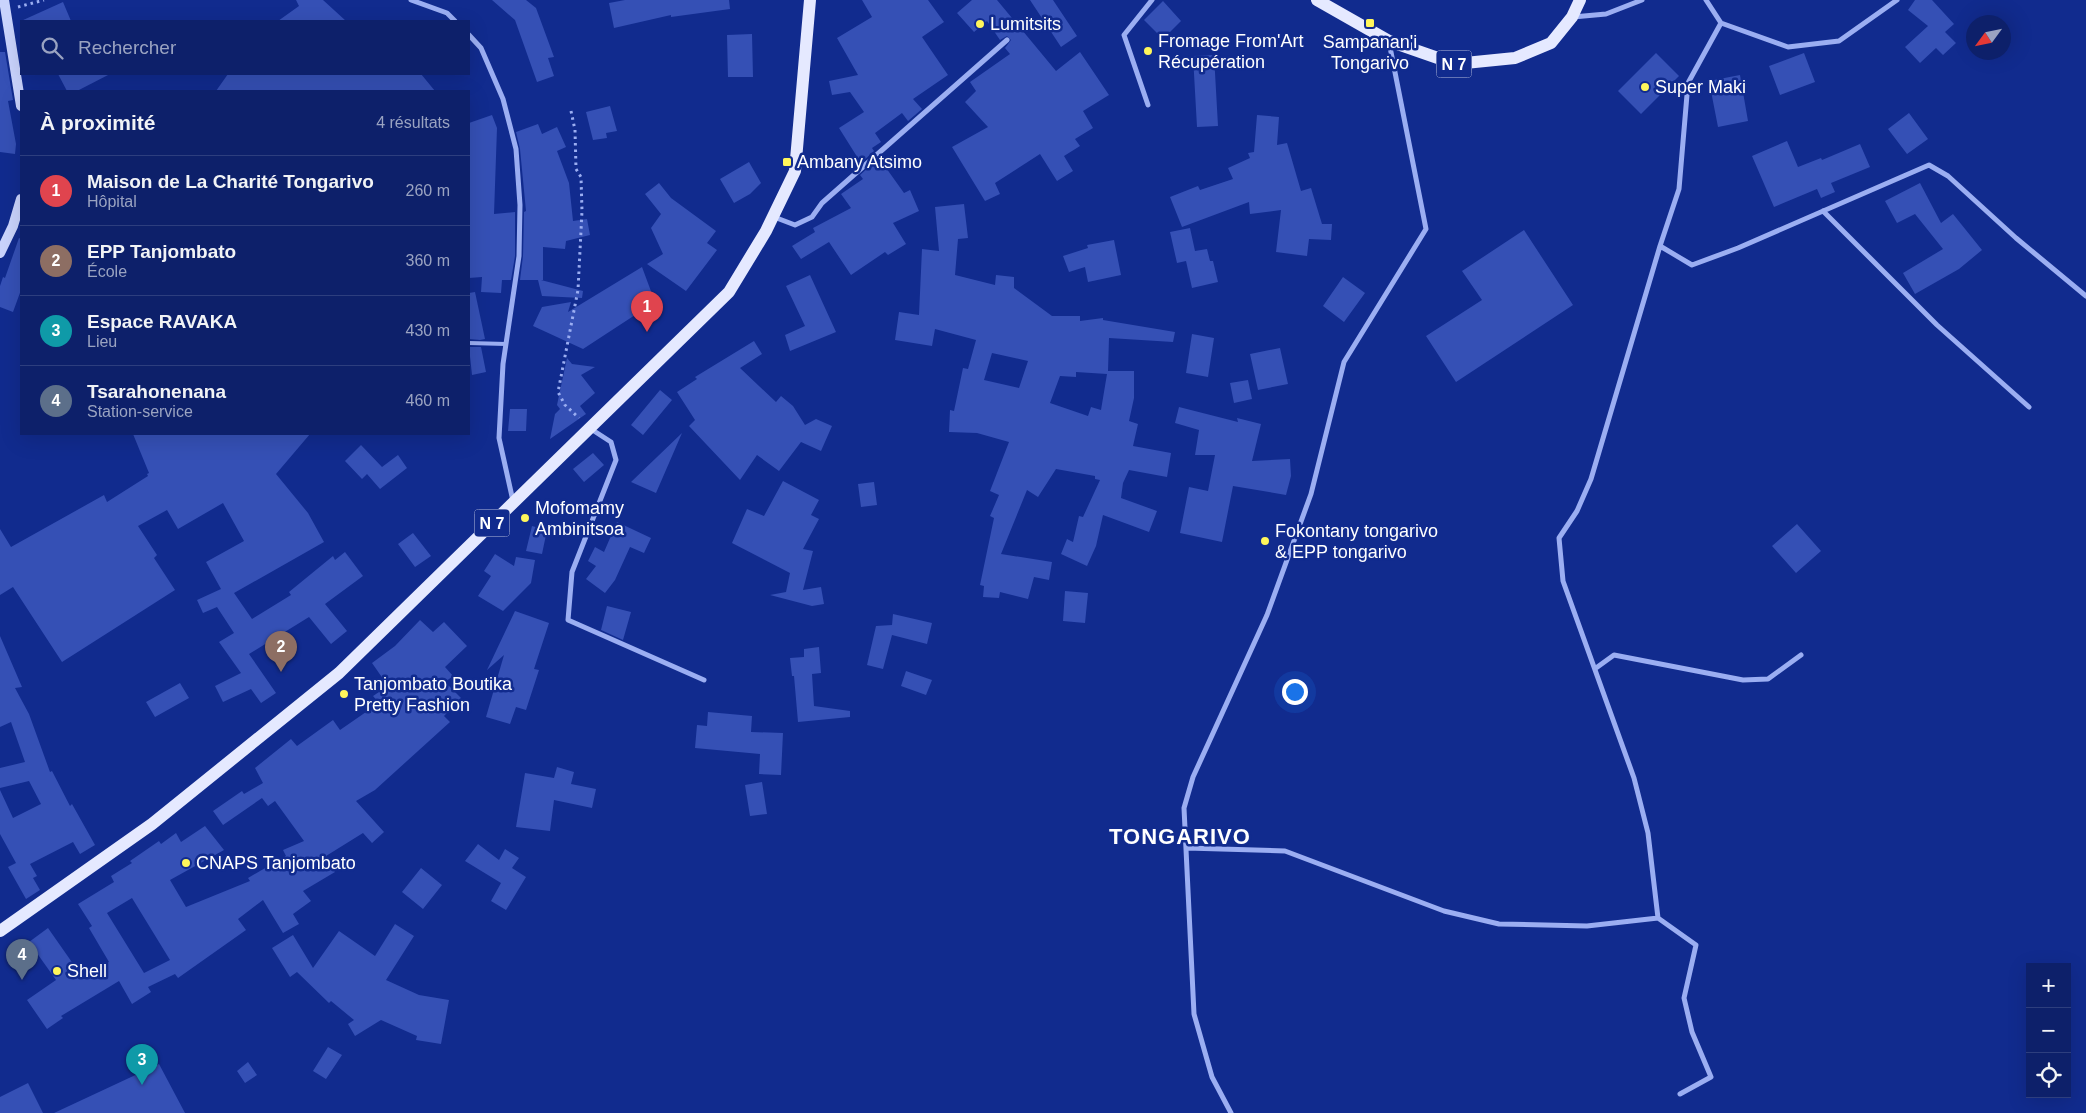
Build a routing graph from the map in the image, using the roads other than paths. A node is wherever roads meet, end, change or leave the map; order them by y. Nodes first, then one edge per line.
1 (411, 0) edge
2 (810, 0) edge
3 (1152, 0) edge
4 (1317, 0) edge
5 (1580, 0) edge
6 (1642, 0) edge
7 (1706, 0) edge
8 (1897, 0) edge
9 (5, 5) edge
10 (1572, 17) junction
11 (454, 20) edge
12 (1721, 24) junction
13 (470, 36) edge
14 (1007, 40) dead end
15 (1389, 42) junction
16 (20, 100) edge
17 (1148, 105) dead end
18 (20, 202) edge
19 (1823, 211) junction
20 (773, 217) junction
21 (1660, 246) junction
22 (0, 253) edge
23 (2086, 296) edge
24 (470, 343) edge
25 (506, 344) junction
26 (2029, 406) dead end
27 (590, 428) junction
28 (514, 502) junction
29 (1801, 655) dead end
30 (1596, 668) junction
31 (704, 680) dead end
32 (1187, 848) junction
33 (1658, 918) junction
34 (0, 931) edge
35 (1680, 1094) dead end
36 (1231, 1113) edge

1 - 11 street
2 - 20 main road, N 7
3 - 17 street
4 - 15 main road, N 7
5 - 10 main road, N 7
6 - 10 street
7 - 12 street
8 - 12 street
9 - 16 street
10 - 15 main road, N 7
12 - 21 street
13 - 25 street
14 - 20 street
15 - 32 street
18 - 22 street
19 - 21 street
19 - 23 street
19 - 26 street
20 - 27 main road, N 7
21 - 30 street
24 - 25 lane
25 - 28 street
27 - 28 main road, N 7
27 - 31 street
28 - 34 main road, N 7
29 - 30 street
30 - 33 street
32 - 33 street
32 - 36 street
33 - 35 street

